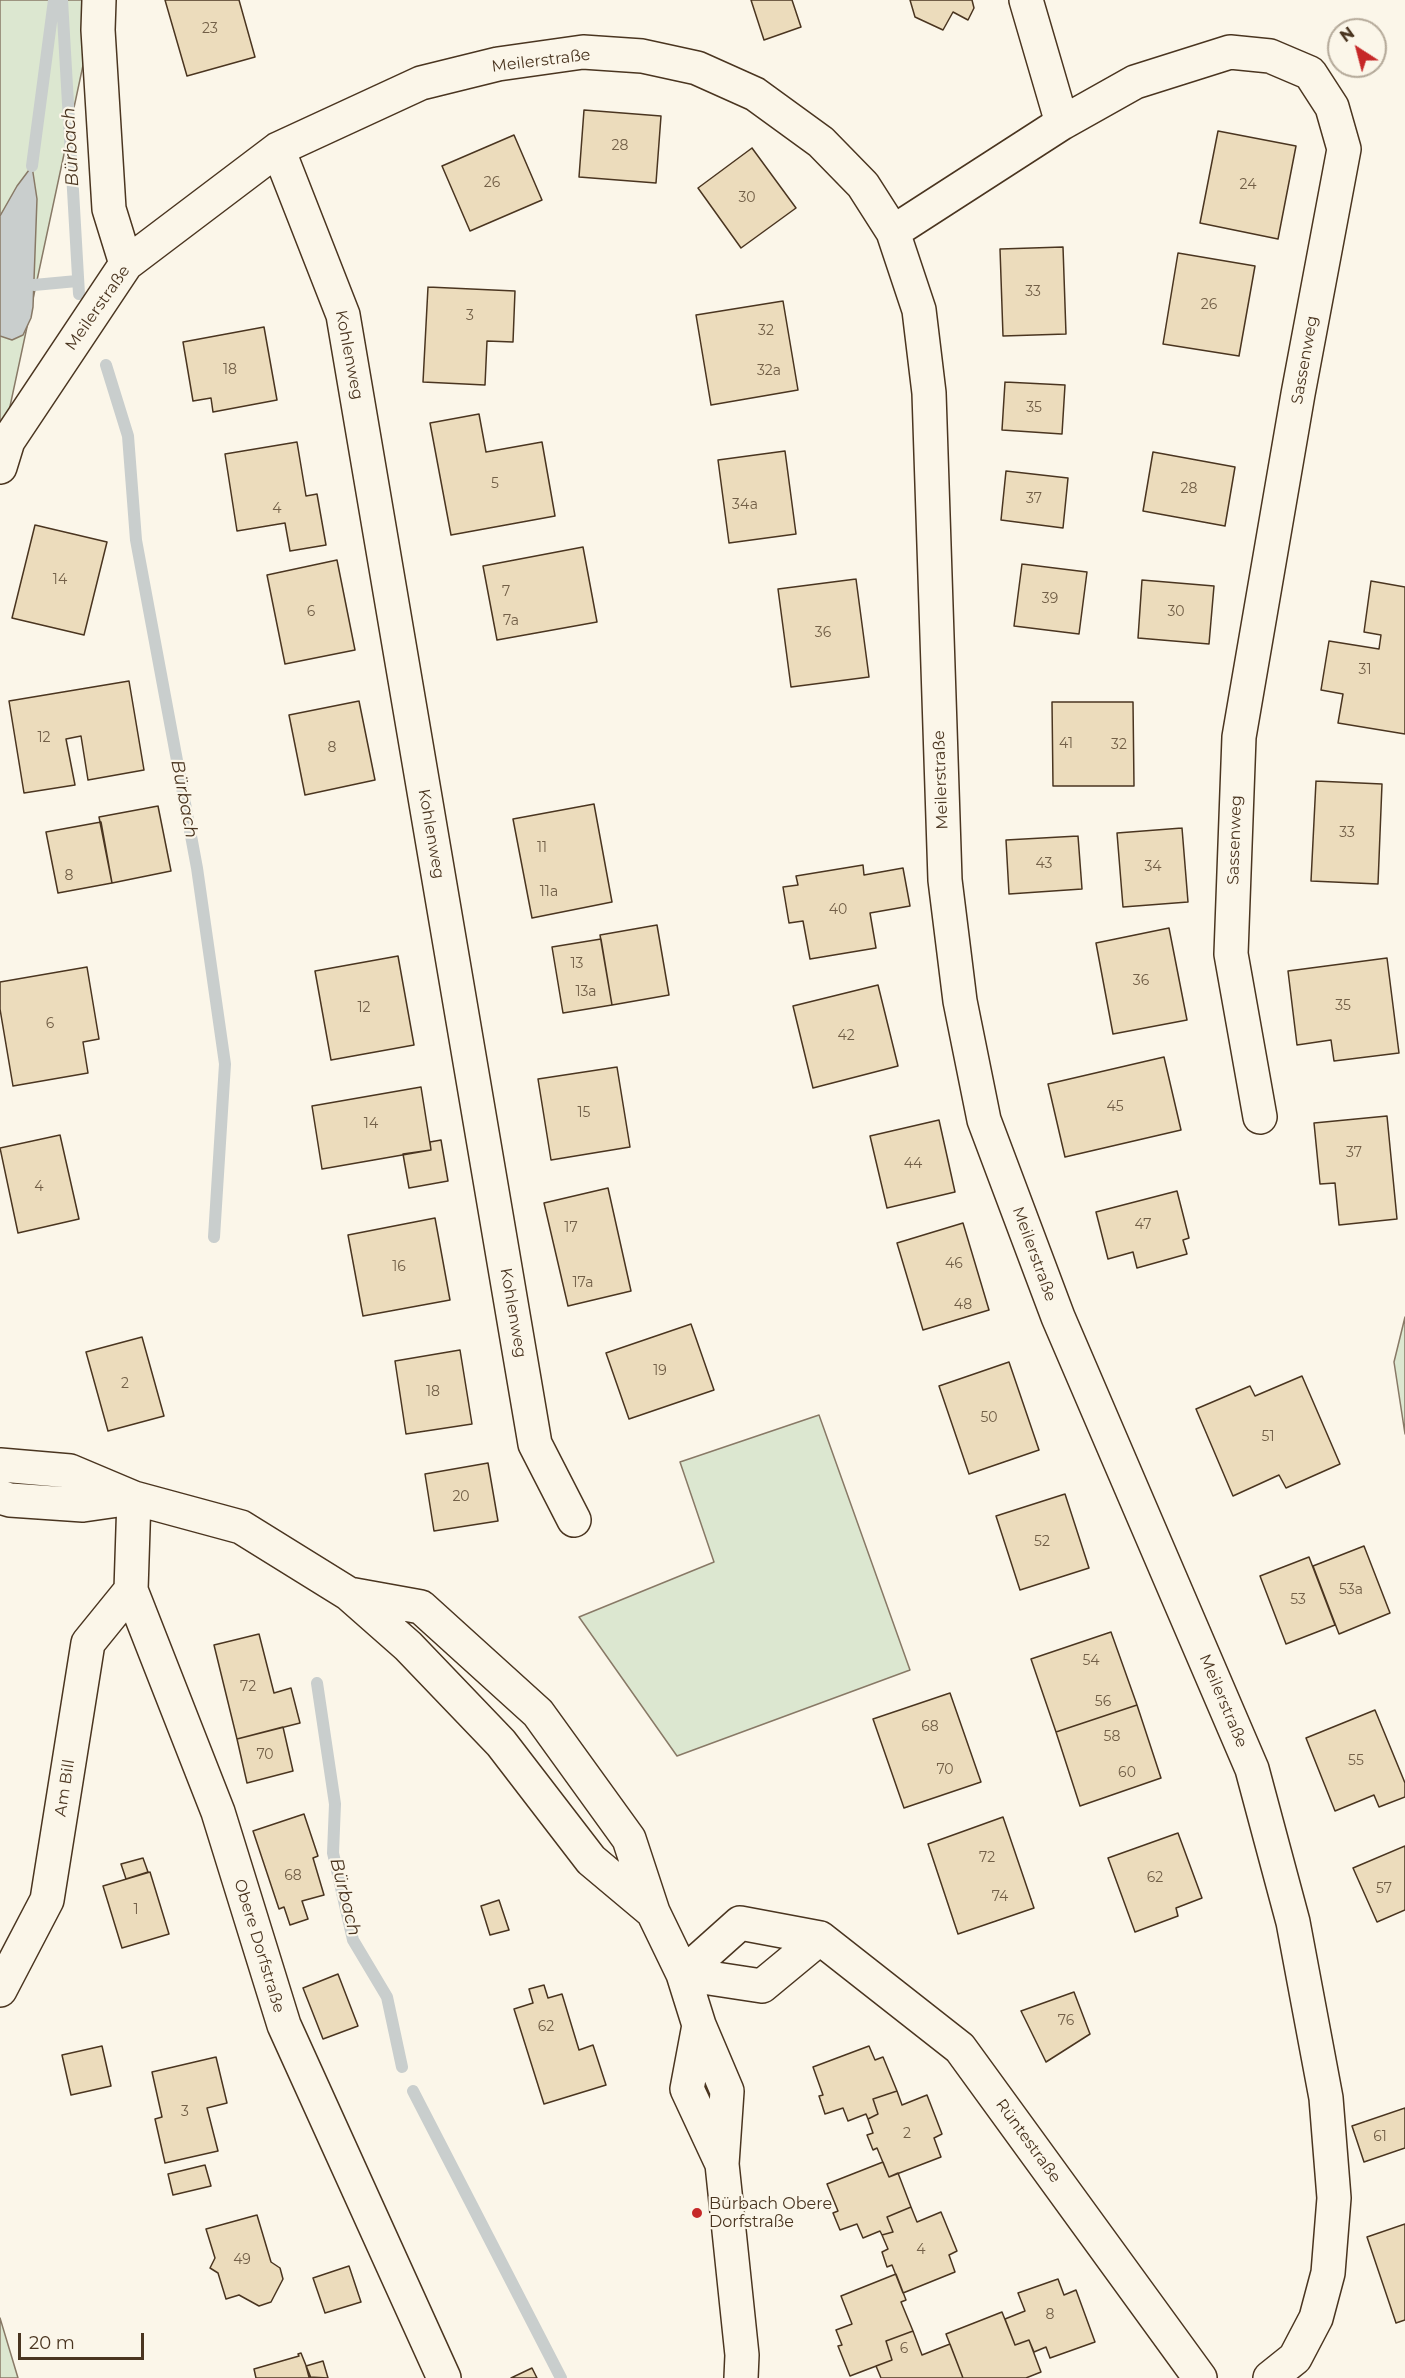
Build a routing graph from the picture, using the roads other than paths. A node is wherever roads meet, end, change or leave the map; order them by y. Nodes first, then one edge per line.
1 (99, 0) edge
2 (1026, 0) edge
3 (1062, 123) junction
4 (278, 149) junction
5 (893, 232) junction
6 (126, 264) junction
7 (0, 467) edge
8 (1260, 1117) dead end
9 (0, 1465) edge
10 (0, 1497) edge
11 (134, 1498) junction
12 (574, 1520) dead end
13 (131, 1590) junction
14 (349, 1593) junction
15 (653, 1911) junction
16 (820, 1938) junction
17 (683, 1974) junction
18 (0, 1990) edge
19 (744, 2370) edge
20 (444, 2378) edge
21 (1200, 2378) edge
22 (1270, 2378) edge

1 - 6 street
2 - 3 street
3 - 5 street, Sassenweg
3 - 8 street, Sassenweg
4 - 5 street, Meilerstraße
4 - 6 street, Meilerstraße
4 - 12 street, Kohlenweg
5 - 22 street, Meilerstraße
6 - 7 street, Meilerstraße
9 - 11 street
10 - 11 street
11 - 13 street, Obere Dorfstraße
11 - 14 street
13 - 18 street, Am Bill
13 - 20 street, Obere Dorfstraße
14 - 15 street
14 - 15 street
15 - 17 street
16 - 17 street
16 - 17 street, Rüntestraße
16 - 21 street, Rüntestraße
17 - 19 street

